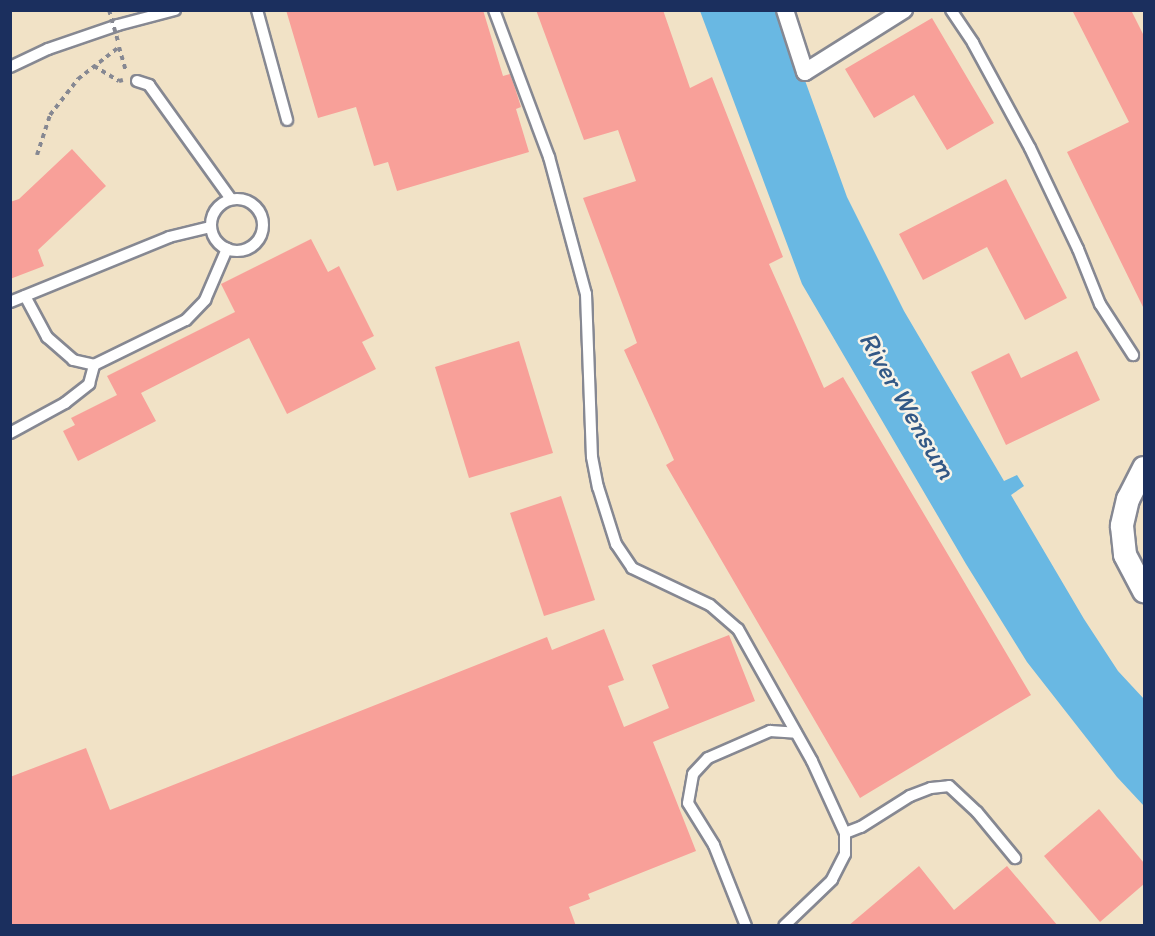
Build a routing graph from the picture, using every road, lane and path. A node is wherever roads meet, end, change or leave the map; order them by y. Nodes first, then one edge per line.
1 (109, 10) edge
2 (175, 10) edge
3 (257, 10) edge
4 (494, 10) edge
5 (785, 10) edge
6 (904, 10) edge
7 (951, 10) edge
8 (119, 44) junction
9 (94, 66) junction
10 (10, 67) edge
11 (137, 81) dead end
12 (287, 120) dead end
13 (37, 155) dead end
14 (231, 199) junction
15 (210, 227) junction
16 (227, 249) junction
17 (25, 296) junction
18 (10, 303) edge
19 (1133, 355) dead end
20 (94, 365) junction
21 (10, 433) edge
22 (1144, 468) edge
23 (1144, 591) edge
24 (795, 733) junction
25 (845, 833) junction
26 (1015, 858) dead end
27 (746, 926) edge
28 (784, 926) edge

1 - 8 path, bridge
2 - 10 lane
3 - 12 lane
4 - 24 lane
5 - 6 street
7 - 19 lane
8 - 9 path
8 - 9 path
9 - 13 path
11 - 14 lane
14 - 15 lane
14 - 16 lane
15 - 16 lane
15 - 17 lane
16 - 20 lane
17 - 18 lane
17 - 20 lane
20 - 21 lane
22 - 23 street
24 - 25 lane
24 - 27 lane
25 - 26 lane
25 - 28 lane

